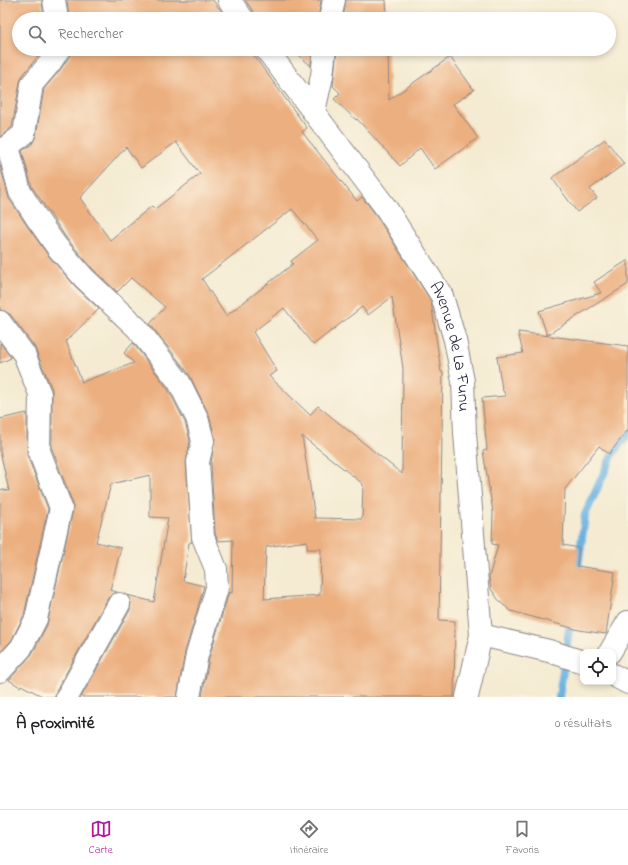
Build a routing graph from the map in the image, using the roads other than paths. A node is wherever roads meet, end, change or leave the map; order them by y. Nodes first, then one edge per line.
1 (54, 0) edge
2 (229, 0) edge
3 (334, 0) edge
4 (56, 12) edge
5 (238, 12) edge
6 (331, 12) edge
7 (54, 56) edge
8 (271, 56) edge
9 (324, 56) edge
10 (314, 111) junction
11 (0, 322) edge
12 (119, 604) dead end
13 (628, 622) edge
14 (481, 635) junction
15 (612, 649) edge
16 (580, 661) edge
17 (0, 671) edge
18 (616, 677) edge
19 (628, 683) edge
20 (67, 697) edge
21 (189, 697) edge
22 (467, 697) edge

1 - 4 street
2 - 5 street
3 - 6 street
7 - 21 street
8 - 10 street, Avenue de La Funu
9 - 10 street
10 - 14 street, Avenue de La Funu
11 - 17 street
12 - 20 street
13 - 15 street
14 - 16 street
14 - 22 street, Avenue de La Funu
18 - 19 street

